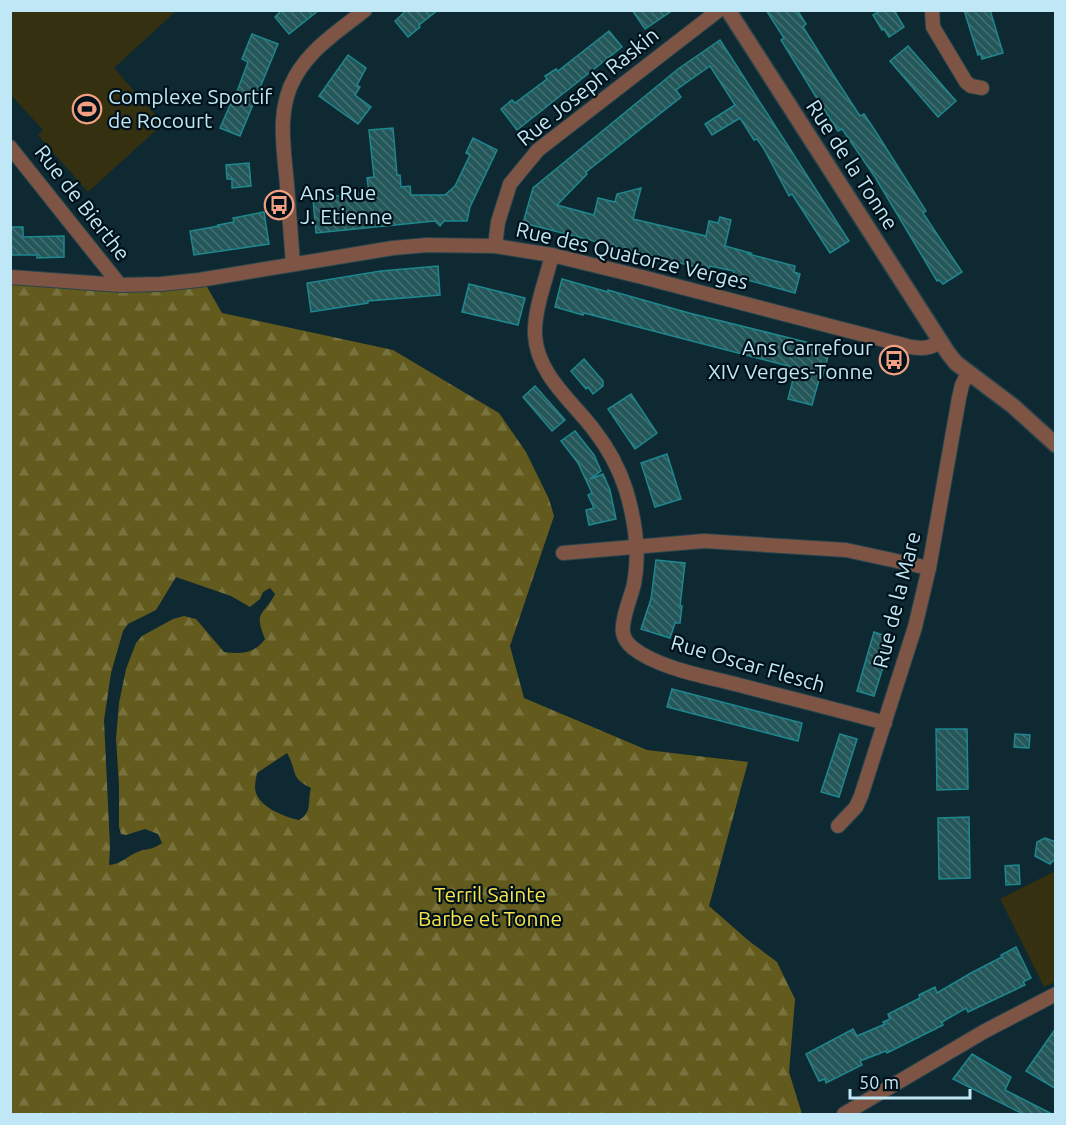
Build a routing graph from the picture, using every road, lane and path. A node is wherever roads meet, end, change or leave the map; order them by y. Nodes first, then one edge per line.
1 (365, 10) edge
2 (719, 10) edge
3 (728, 10) edge
4 (932, 10) edge
5 (982, 88) dead end
6 (10, 147) edge
7 (495, 246) junction
8 (552, 255) junction
9 (293, 264) junction
10 (10, 277) edge
11 (120, 285) junction
12 (941, 342) junction
13 (968, 373) junction
14 (1056, 445) edge
15 (636, 546) junction
16 (563, 553) dead end
17 (929, 568) junction
18 (885, 723) junction
19 (837, 826) dead end
20 (1056, 994) edge
21 (844, 1114) edge

1 - 9 street
2 - 7 street, Rue Joseph Raskin
3 - 12 street, Rue de la Tonne
4 - 5 street
6 - 11 street, Rue de Bierthe
7 - 8 street, Rue des Quatorze Verges
7 - 9 street, Rue des Quatorze Verges
8 - 12 street, Rue des Quatorze Verges
8 - 15 street, Rue Oscar Flesch
9 - 11 street, Rue des Quatorze Verges
10 - 11 street, Rue des Quatorze Verges
12 - 13 street
13 - 14 street
13 - 17 street, Rue de la Mare
15 - 16 street
15 - 17 street
15 - 18 street, Rue Oscar Flesch
17 - 18 street, Rue de la Mare
18 - 19 street, Rue de la Mare
20 - 21 street

